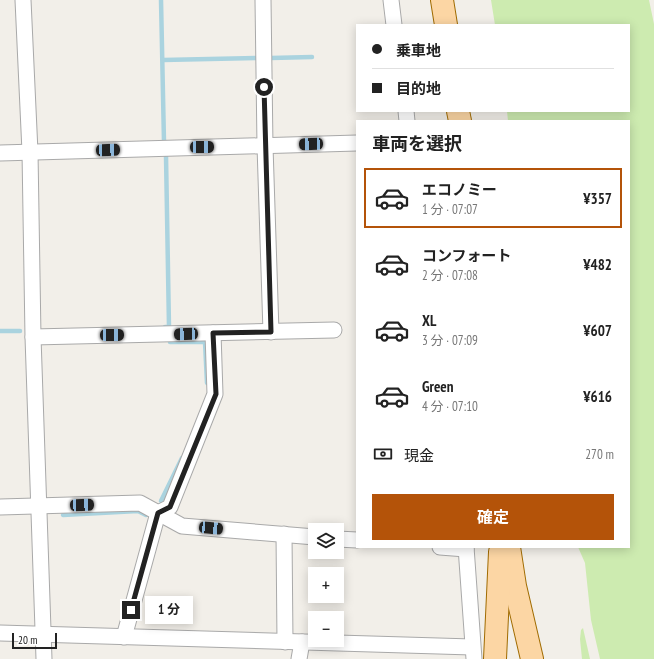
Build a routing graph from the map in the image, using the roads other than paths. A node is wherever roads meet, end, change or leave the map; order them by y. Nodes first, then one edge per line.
1 (23, 0) edge
2 (263, 0) edge
3 (391, 0) edge
4 (442, 0) edge
5 (394, 24) edge
6 (446, 24) edge
7 (356, 143) edge
8 (265, 146) junction
9 (30, 152) junction
10 (0, 153) edge
11 (334, 330) dead end
12 (271, 332) junction
13 (213, 333) junction
14 (33, 337) junction
15 (39, 506) junction
16 (0, 507) edge
17 (158, 513) junction
18 (284, 534) junction
19 (308, 536) edge
20 (344, 539) edge
21 (356, 540) edge
22 (466, 548) edge
23 (501, 548) edge
24 (509, 548) edge
25 (0, 633) edge
26 (43, 635) junction
27 (124, 637) junction
28 (285, 642) junction
29 (302, 642) junction
30 (473, 653) edge
31 (44, 659) edge
32 (299, 659) edge
33 (495, 659) edge
34 (532, 659) edge

1 - 9 street
2 - 8 street
3 - 5 street
4 - 6 main road
7 - 8 street
8 - 9 street
8 - 12 street
9 - 10 street
9 - 14 street
11 - 12 street
12 - 13 street
13 - 14 street
13 - 17 street
14 - 15 street
15 - 16 street
15 - 17 street
15 - 26 street
17 - 18 street
17 - 27 street
18 - 19 street
18 - 28 street
20 - 21 street
22 - 30 street
23 - 33 main road
24 - 34 main road
25 - 26 street
26 - 27 street
26 - 31 street
27 - 28 street
28 - 29 street
29 - 30 street
29 - 32 street

